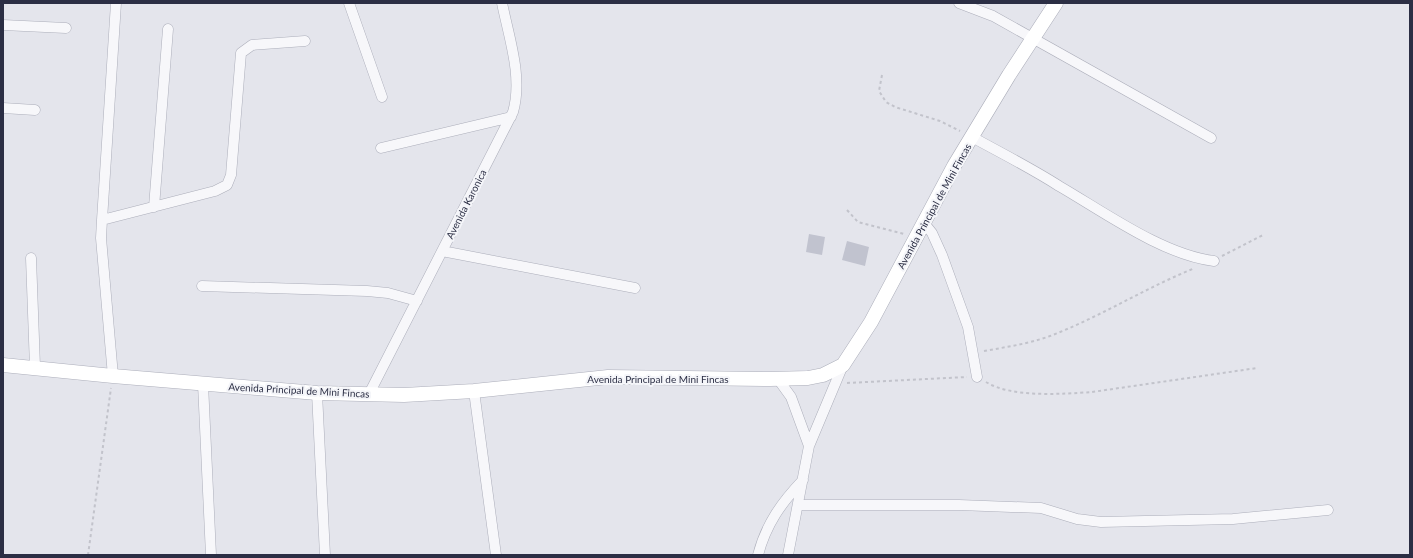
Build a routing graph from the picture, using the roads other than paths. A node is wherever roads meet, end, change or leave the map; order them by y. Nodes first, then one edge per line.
1 (116, 3) edge
2 (350, 3) edge
3 (502, 3) edge
4 (959, 3) edge
5 (1056, 3) edge
6 (3, 25) edge
7 (66, 28) dead end
8 (168, 29) dead end
9 (1033, 38) junction
10 (305, 41) dead end
11 (382, 97) dead end
12 (3, 108) edge
13 (35, 110) dead end
14 (511, 117) junction
15 (972, 137) junction
16 (1211, 138) dead end
17 (381, 148) dead end
18 (154, 207) junction
19 (102, 220) junction
20 (924, 223) junction
21 (442, 251) junction
22 (31, 258) dead end
23 (1214, 261) road end
24 (202, 286) dead end
25 (635, 288) dead end
26 (417, 301) junction
27 (3, 364) edge
28 (843, 365) junction
29 (35, 368) junction
30 (113, 376) junction
31 (978, 377) road end
32 (778, 379) junction
33 (203, 384) junction
34 (474, 391) junction
35 (317, 393) junction
36 (369, 394) junction
37 (809, 446) junction
38 (803, 480) junction
39 (798, 505) junction
40 (1328, 510) dead end
41 (211, 555) edge
42 (325, 555) edge
43 (496, 555) edge
44 (758, 555) edge
45 (788, 555) edge

1 - 19 street
2 - 11 street
3 - 14 street, Avenida Karonica
4 - 9 street
5 - 9 street, Avenida Principal de Mini Fincas
6 - 7 street
8 - 18 street
9 - 15 street, Avenida Principal de Mini Fincas
9 - 16 street
10 - 18 street
12 - 13 street
14 - 17 street
14 - 21 street, Avenida Karonica
15 - 20 street, Avenida Principal de Mini Fincas
15 - 23 street
18 - 19 street
19 - 30 street
20 - 28 street, Avenida Principal de Mini Fincas
20 - 31 street
21 - 25 street
21 - 26 street, Avenida Karonica
22 - 29 street
24 - 26 street
26 - 36 street, Avenida Karonica
27 - 29 street, Avenida Principal de Mini Fincas
28 - 32 street, Avenida Principal de Mini Fincas
28 - 37 street
29 - 30 street, Avenida Principal de Mini Fincas
30 - 33 street, Avenida Principal de Mini Fincas
32 - 34 street, Avenida Principal de Mini Fincas
32 - 37 street
33 - 35 street, Avenida Principal de Mini Fincas
33 - 41 street
34 - 36 street, Avenida Principal de Mini Fincas
34 - 43 street
35 - 36 street, Avenida Principal de Mini Fincas
35 - 42 street
37 - 38 street
38 - 39 street
38 - 44 street
39 - 40 street
39 - 45 street

